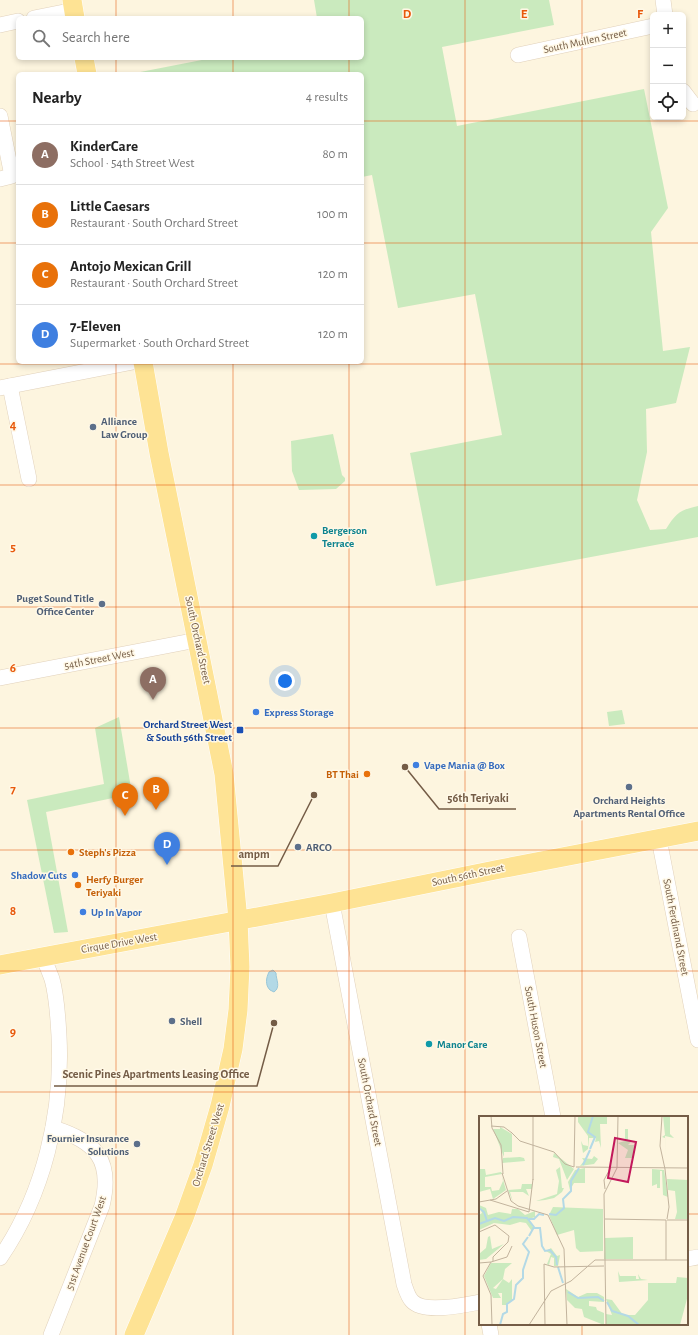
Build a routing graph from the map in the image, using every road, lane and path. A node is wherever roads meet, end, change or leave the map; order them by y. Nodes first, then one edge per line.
1 (663, 0) edge
2 (74, 9) edge
3 (665, 12) edge
4 (43, 16) edge
5 (16, 21) edge
6 (0, 25) edge
7 (650, 27) edge
8 (518, 55) dead end
9 (84, 60) edge
10 (88, 72) edge
11 (686, 95) edge
12 (693, 104) dead end
13 (0, 116) edge
14 (6, 177) edge
15 (123, 364) edge
16 (143, 364) edge
17 (5, 387) edge
18 (29, 479) dead end
19 (198, 640) junction
20 (0, 678) edge
21 (698, 831) edge
22 (659, 839) junction
23 (332, 903) junction
24 (238, 920) junction
25 (519, 937) dead end
26 (43, 956) junction
27 (0, 965) edge
28 (698, 1040) edge
29 (553, 1116) edge
30 (53, 1128) junction
31 (698, 1257) edge
32 (0, 1258) edge
33 (688, 1259) edge
34 (479, 1302) edge
35 (489, 1325) edge
36 (51, 1335) edge
37 (134, 1335) edge
38 (491, 1335) edge

1 - 3 street
2 - 4 street
5 - 6 street
7 - 8 street, South Mullen Street
9 - 10 main road
11 - 12 street
13 - 14 street
15 - 17 street
16 - 19 main road, South Orchard Street
17 - 18 street
19 - 20 street, 54th Street West
19 - 24 main road, South Orchard Street
21 - 22 main road, South 56th Street
22 - 23 main road, South 56th Street
22 - 28 street, South Ferdinand Street
23 - 24 main road, South 56th Street
23 - 34 street, South Orchard Street
24 - 26 main road, Cirque Drive West
24 - 37 main road, Orchard Street West
25 - 29 street, South Huson Street
26 - 27 main road, Cirque Drive West
26 - 30 street
30 - 32 street
30 - 36 street, 51st Avenue Court West
31 - 33 street
35 - 38 street

